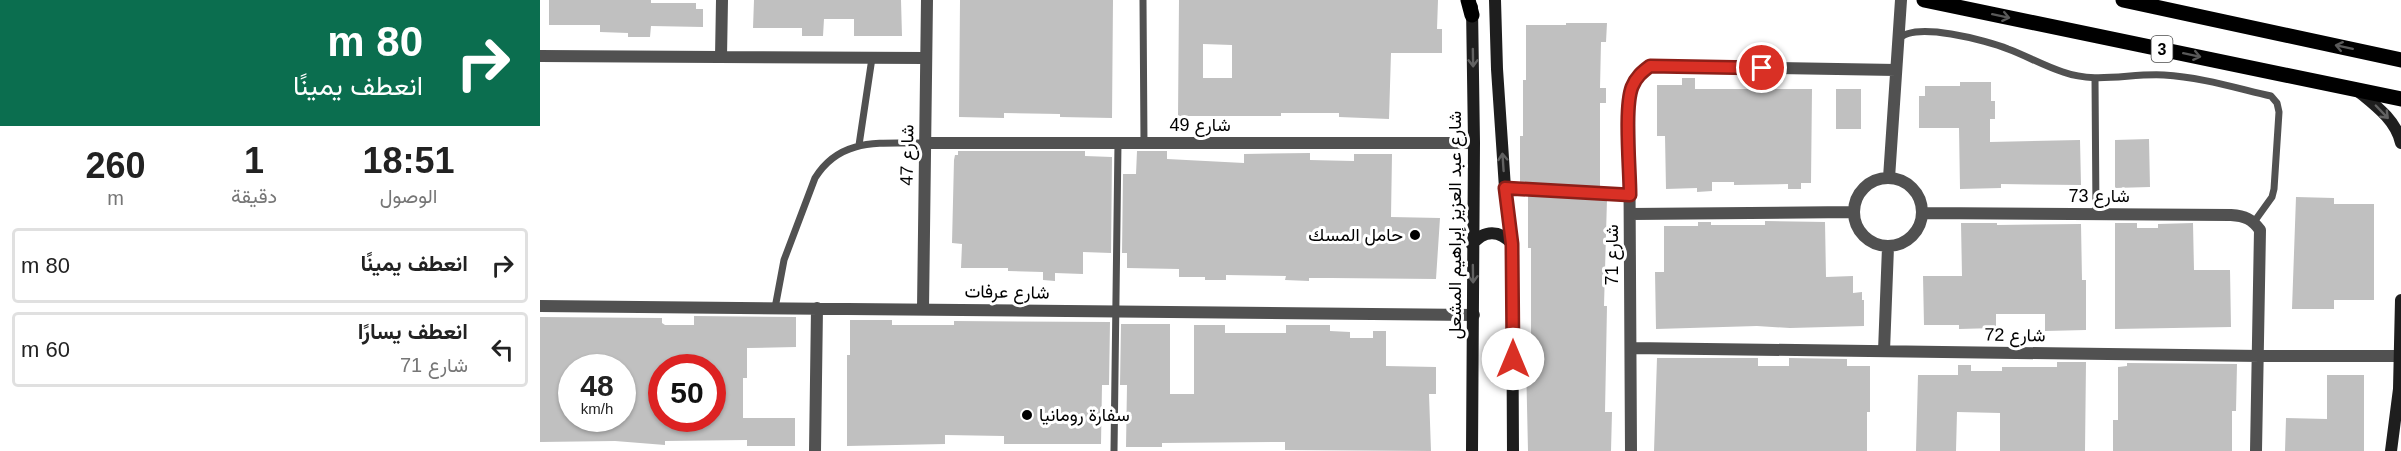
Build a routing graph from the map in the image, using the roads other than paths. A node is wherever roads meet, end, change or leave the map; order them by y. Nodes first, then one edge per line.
1 (723, 0) edge
2 (927, 0) edge
3 (1143, 0) edge
4 (1495, 0) edge
5 (1901, 0) edge
6 (1924, 0) edge
7 (2123, 0) edge
8 (1471, 5) edge
9 (1898, 40) junction
10 (540, 56) edge
11 (721, 57) junction
12 (872, 58) junction
13 (925, 58) junction
14 (2401, 60) edge
15 (1896, 70) junction
16 (2095, 78) junction
17 (2355, 88) junction
18 (2401, 99) edge
19 (926, 143) junction
20 (1118, 143) junction
21 (1144, 143) junction
22 (1474, 143) junction
23 (2401, 143) edge
24 (858, 145) junction
25 (1889, 178) junction
26 (1505, 188) junction
27 (1630, 195) junction
28 (1853, 212) junction
29 (1923, 213) junction
30 (1630, 214) junction
31 (2096, 214) junction
32 (2254, 222) junction
33 (1512, 244) junction
34 (1473, 245) junction
35 (1888, 247) junction
36 (2401, 300) edge
37 (540, 306) edge
38 (775, 308) junction
39 (817, 308) junction
40 (923, 309) junction
41 (1115, 311) junction
42 (1473, 315) junction
43 (1631, 348) junction
44 (1884, 351) junction
45 (2260, 356) junction
46 (2399, 356) junction
47 (2401, 422) edge
48 (2391, 435) junction
49 (815, 451) edge
50 (1114, 451) edge
51 (1472, 451) edge
52 (1513, 451) edge
53 (1631, 451) edge
54 (2256, 451) edge
55 (2391, 451) edge

1 - 11 street
2 - 13 street, شارع 47
3 - 21 lane
26 -> 4 main road
5 - 9 street
6 -> 17 main road, 3
14 -> 7 main road, 3
8 -> 22 main road, شارع عبد العزيز إبراهيم المشعل
9 - 15 street
9 - 16 lane
10 - 11 street
11 - 12 street
12 - 13 street
12 - 24 lane
13 - 19 street, شارع 47
15 - 25 street
15 - 27 street, شارع 71
16 - 31 lane
16 - 32 lane
17 - 18 main road, 3
17 -> 23 main road
19 - 20 street, شارع 49
19 - 24 lane
19 - 40 street, شارع 47
20 - 21 street, شارع 49
20 - 41 lane
21 - 22 street, شارع 49
22 - 34 main road, شارع عبد العزيز إبراهيم المشعل
24 - 38 lane
25 - 28 street
25 - 29 street
26 - 27 lane
26 - 33 main road
27 - 30 street, شارع 71
28 - 30 street
28 - 35 street
29 - 31 street, شارع 73
29 - 35 street
30 - 43 street, شارع 71
31 - 32 street, شارع 73
32 - 45 street
33 - 34 main road
33 - 52 main road
34 -> 42 main road, شارع عبد العزيز إبراهيم المشعل
35 - 44 street
36 - 46 main road
37 - 38 street, شارع عرفات
38 - 39 street, شارع عرفات
39 - 40 street, شارع عرفات
39 - 49 street
40 - 41 street, شارع عرفات
41 - 42 street, شارع عرفات
41 - 50 lane
42 - 51 main road, شارع عبد العزيز إبراهيم المشعل
43 - 44 street, شارع 72
43 - 53 street, شارع 71
44 - 45 street, شارع 72
45 - 46 street, شارع 72
45 - 54 street
46 - 48 main road
47 - 48 main road
48 - 55 main road

